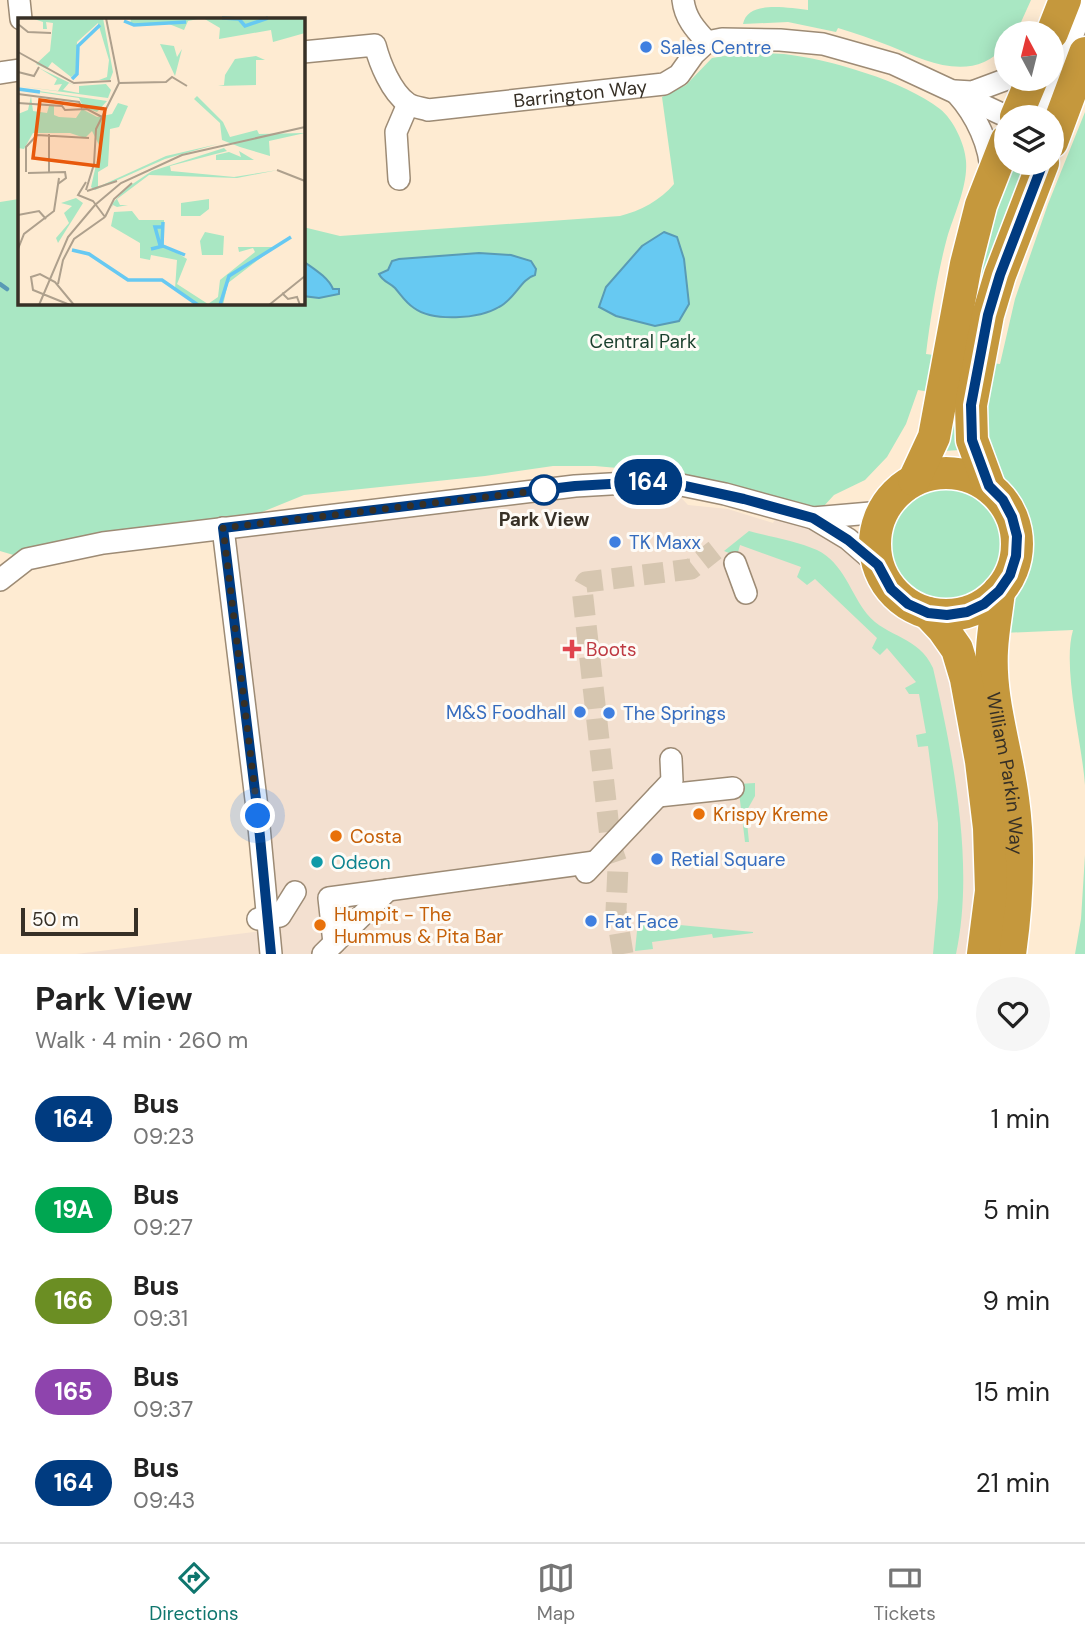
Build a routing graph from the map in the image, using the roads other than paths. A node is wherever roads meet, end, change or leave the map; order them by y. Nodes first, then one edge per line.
1 (19, 0) edge
2 (683, 0) edge
3 (1065, 0) edge
4 (1085, 4) edge
5 (21, 18) edge
6 (1057, 21) edge
7 (707, 42) junction
8 (304, 52) edge
9 (1085, 53) edge
10 (18, 70) edge
11 (0, 73) edge
12 (994, 84) edge
13 (953, 90) junction
14 (408, 104) junction
15 (1044, 105) edge
16 (994, 110) edge
17 (1064, 110) edge
18 (994, 173) edge
19 (1038, 175) edge
20 (399, 179) dead end
21 (991, 181) junction
22 (914, 480) junction
23 (989, 486) junction
24 (882, 512) junction
25 (813, 518) junction
26 (223, 528) junction
27 (735, 563) dead end
28 (878, 565) junction
29 (0, 580) edge
30 (999, 591) junction
31 (746, 593) dead end
32 (928, 613) junction
33 (671, 759) dead end
34 (733, 788) dead end
35 (658, 796) junction
36 (388, 891) junction
37 (295, 892) dead end
38 (261, 918) junction
39 (328, 949) edge
40 (271, 954) edge
41 (983, 954) edge
42 (1010, 954) edge

1 - 5 street
2 - 7 street
3 - 6 highway
4 - 15 street
7 - 13 street
7 - 14 street, Barrington Way
8 - 14 street
9 - 17 highway
10 - 11 street
12 - 13 street
13 - 16 street
13 - 21 street
14 - 20 street
18 - 21 highway
19 - 23 highway
21 - 22 highway
22 - 23 highway
22 - 24 highway
23 - 30 highway
24 - 25 street
24 - 28 highway
25 - 26 street
25 - 28 street
26 - 29 street
26 - 38 street
27 - 31 street
28 - 32 highway
30 - 32 highway
30 - 42 highway, William Parkin Way
32 - 41 highway, William Parkin Way
33 - 35 street
34 - 35 street
35 - 36 street
36 - 39 street
36 - 39 street
37 - 38 street
38 - 40 street

